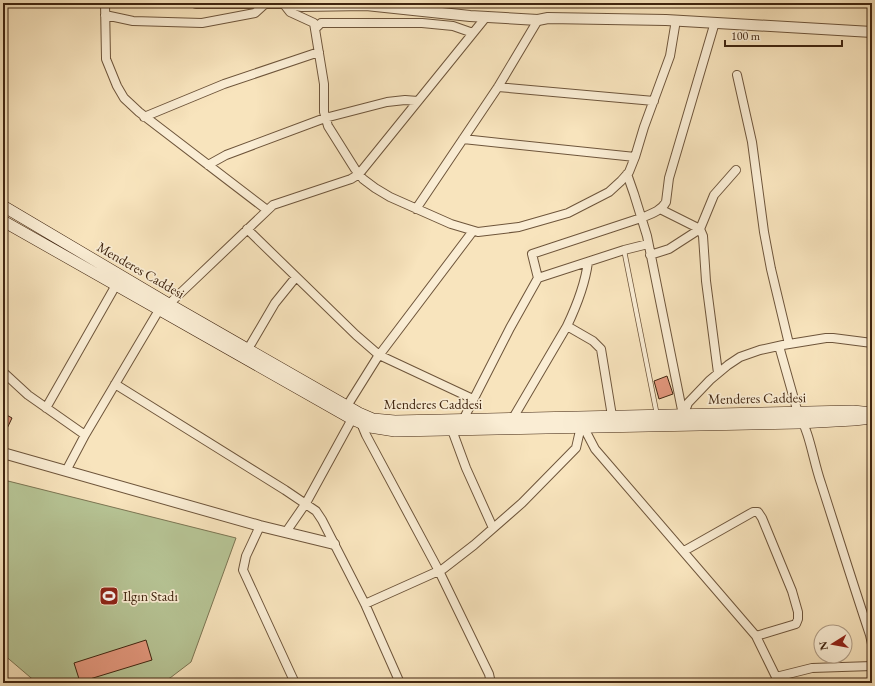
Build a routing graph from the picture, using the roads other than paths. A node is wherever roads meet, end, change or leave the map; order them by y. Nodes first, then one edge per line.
1 (105, 3) edge
2 (196, 3) edge
3 (266, 3) edge
4 (282, 3) edge
5 (105, 15) junction
6 (486, 17) junction
7 (538, 20) junction
8 (676, 20) junction
9 (715, 22) junction
10 (316, 28) junction
11 (872, 32) edge
12 (473, 33) junction
13 (319, 52) junction
14 (737, 75) dead end
15 (498, 87) junction
16 (418, 101) junction
17 (654, 101) junction
18 (144, 117) junction
19 (325, 118) junction
20 (463, 139) junction
21 (635, 156) junction
22 (208, 165) junction
23 (736, 170) dead end
24 (359, 174) junction
25 (627, 174) junction
26 (3, 206) edge
27 (660, 209) junction
28 (267, 210) junction
29 (416, 210) junction
30 (641, 218) junction
31 (3, 221) edge
32 (247, 229) junction
33 (700, 229) junction
34 (473, 230) junction
35 (648, 244) junction
36 (624, 250) junction
37 (650, 255) junction
38 (588, 262) junction
39 (296, 277) junction
40 (538, 278) junction
41 (116, 285) junction
42 (169, 304) junction
43 (159, 310) junction
44 (567, 326) junction
45 (872, 343) edge
46 (789, 344) junction
47 (779, 346) junction
48 (248, 350) junction
49 (379, 355) junction
50 (3, 372) edge
51 (718, 373) junction
52 (115, 384) junction
53 (473, 399) junction
54 (347, 406) junction
55 (46, 408) junction
56 (798, 412) junction
57 (872, 413) edge
58 (657, 415) junction
59 (683, 415) junction
60 (612, 416) junction
61 (513, 418) junction
62 (872, 418) edge
63 (463, 420) junction
64 (356, 421) junction
65 (804, 422) junction
66 (582, 426) junction
67 (452, 430) junction
68 (85, 434) junction
69 (3, 453) edge
70 (66, 471) junction
71 (306, 504) junction
72 (260, 526) junction
73 (493, 528) junction
74 (286, 532) junction
75 (334, 544) junction
76 (684, 551) junction
77 (439, 571) junction
78 (365, 604) junction
79 (756, 636) junction
80 (872, 644) edge
81 (872, 666) edge
82 (777, 680) edge
83 (295, 683) edge
84 (400, 683) edge
85 (491, 683) edge

1 - 5 street
2 - 3 street
3 - 4 street
3 - 5 street
4 - 6 street
4 - 10 street
5 - 18 street
6 - 7 street
6 - 12 street
7 - 8 street
7 - 15 street
8 - 9 street
8 - 17 street
9 - 11 street
9 - 27 street
10 - 12 street
10 - 13 street
12 - 16 street
13 - 18 street
13 - 19 street
14 - 46 street
15 - 17 street
15 - 20 street
16 - 19 street
16 - 24 street
17 - 21 street
18 - 22 street
19 - 22 street
19 - 24 street
20 - 21 street
20 - 29 street
21 - 25 street
22 - 28 street
23 - 33 street
24 - 28 street
24 - 29 street
25 - 30 street
25 - 34 street
26 - 42 main road, Menderes Caddesi
27 - 30 street
27 - 33 street
28 - 32 street
29 - 34 street
30 - 35 street
30 - 40 street
31 - 41 main road, Menderes Caddesi
32 - 39 street
32 - 42 street
33 - 37 street
33 - 51 street
34 - 49 street
35 - 36 street
35 - 37 street
36 - 38 street
36 - 58 lane
37 - 59 street
38 - 40 street
38 - 44 street
39 - 48 street
39 - 49 street
40 - 53 street
41 - 43 main road, Menderes Caddesi
41 - 55 street
42 - 43 street
42 - 48 main road, Menderes Caddesi
43 - 52 street
43 - 64 main road, Menderes Caddesi
44 - 60 street
44 - 61 street
45 - 46 street
46 - 47 street
47 - 51 street
47 - 56 street
48 - 54 main road, Menderes Caddesi
49 - 53 street
49 - 54 street
50 - 55 street
51 - 59 street
52 - 68 street
52 - 71 street
53 - 63 street
54 - 63 main road, Menderes Caddesi
55 - 68 street
56 - 57 main road, Menderes Caddesi
56 - 59 main road, Menderes Caddesi
56 - 65 street
58 - 59 main road, Menderes Caddesi
58 - 60 main road, Menderes Caddesi
60 - 61 main road, Menderes Caddesi
61 - 63 main road, Menderes Caddesi
62 - 65 main road, Menderes Caddesi
64 - 67 main road, Menderes Caddesi
64 - 71 street
64 - 77 street
65 - 66 main road, Menderes Caddesi
65 - 80 street
66 - 67 main road, Menderes Caddesi
66 - 73 street
66 - 76 street
67 - 73 street
68 - 70 street
69 - 70 street
70 - 72 street
71 - 74 street
71 - 75 street
72 - 74 street
72 - 83 street
73 - 77 street
74 - 75 street
75 - 78 street
76 - 79 street
76 - 79 street
77 - 78 street
77 - 85 street
78 - 84 street
79 - 82 street
81 - 82 street

